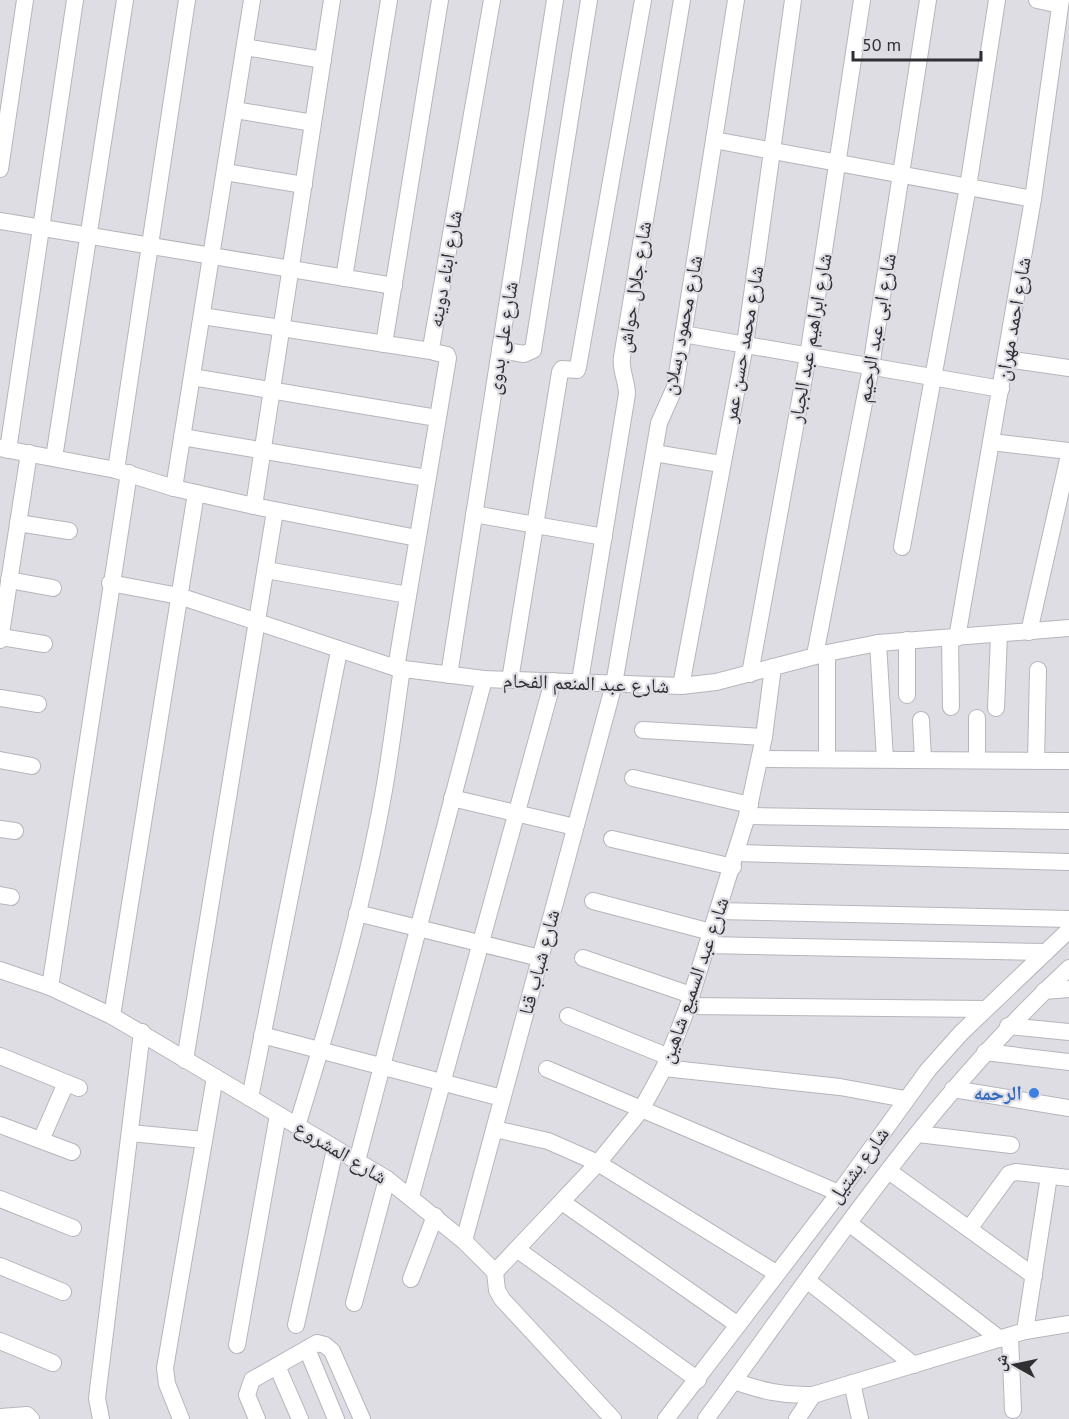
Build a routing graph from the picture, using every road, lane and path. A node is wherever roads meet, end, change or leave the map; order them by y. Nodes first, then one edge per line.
1 (25, 0) edge
2 (75, 0) edge
3 (125, 0) edge
4 (187, 0) edge
5 (252, 0) edge
6 (332, 0) edge
7 (388, 0) edge
8 (440, 0) edge
9 (492, 0) edge
10 (555, 0) edge
11 (589, 0) edge
12 (642, 0) edge
13 (682, 0) edge
14 (736, 0) edge
15 (793, 0) edge
16 (862, 0) edge
17 (928, 0) edge
18 (997, 0) edge
19 (1037, 0) edge
20 (1060, 2) edge
21 (245, 47) junction
22 (323, 60) junction
23 (235, 110) junction
24 (313, 123) junction
25 (714, 140) junction
26 (773, 151) junction
27 (839, 163) junction
28 (0, 169) edge
29 (225, 172) junction
30 (902, 175) junction
31 (303, 185) junction
32 (968, 187) junction
33 (1033, 199) junction
34 (0, 221) edge
35 (41, 228) junction
36 (90, 236) junction
37 (150, 246) junction
38 (212, 256) junction
39 (291, 269) junction
40 (344, 278) junction
41 (394, 286) junction
42 (202, 316) junction
43 (281, 328) junction
44 (683, 334) junction
45 (384, 344) junction
46 (745, 345) junction
47 (500, 350) junction
48 (431, 351) junction
49 (808, 356) junction
50 (1007, 359) junction
51 (871, 367) junction
52 (1069, 368) edge
53 (192, 377) junction
54 (933, 378) junction
55 (1001, 389) junction
56 (272, 390) junction
57 (437, 418) junction
58 (183, 437) junction
59 (991, 441) junction
60 (4, 449) edge
61 (262, 451) junction
62 (28, 453) junction
63 (654, 453) junction
64 (1069, 453) edge
65 (54, 458) junction
66 (721, 464) junction
67 (122, 471) junction
68 (427, 478) junction
69 (174, 488) junction
70 (196, 493) junction
71 (254, 506) junction
72 (275, 511) junction
73 (474, 514) junction
74 (18, 523) junction
75 (535, 525) junction
76 (69, 531) dead end
77 (603, 537) junction
78 (417, 538) junction
79 (902, 547) dead end
80 (266, 570) junction
81 (9, 580) junction
82 (110, 583) junction
83 (53, 588) dead end
84 (179, 596) junction
85 (408, 596) junction
86 (257, 621) junction
87 (1069, 628) edge
88 (1029, 632) junction
89 (999, 635) junction
90 (0, 638) edge
91 (953, 638) junction
92 (907, 640) junction
93 (44, 644) dead end
94 (878, 644) junction
95 (339, 651) junction
96 (821, 654) junction
97 (773, 667) junction
98 (399, 668) junction
99 (1038, 670) dead end
100 (750, 674) junction
101 (449, 675) junction
102 (484, 679) junction
103 (510, 680) junction
104 (553, 681) junction
105 (580, 681) junction
106 (614, 684) junction
107 (681, 686) junction
108 (907, 695) dead end
109 (0, 698) edge
110 (38, 704) dead end
111 (951, 707) dead end
112 (996, 708) dead end
113 (977, 718) dead end
114 (921, 720) dead end
115 (643, 730) dead end
116 (764, 737) junction
117 (760, 759) junction
118 (827, 759) junction
119 (885, 759) junction
120 (0, 760) edge
121 (922, 760) junction
122 (976, 760) junction
123 (1036, 761) junction
124 (1069, 761) edge
125 (32, 766) dead end
126 (633, 778) dead end
127 (452, 798) junction
128 (749, 811) junction
129 (516, 813) junction
130 (1069, 821) edge
131 (575, 827) junction
132 (612, 839) dead end
133 (735, 860) junction
134 (1069, 861) edge
135 (592, 901) dead end
136 (718, 911) junction
137 (357, 913) junction
138 (1069, 919) edge
139 (418, 928) junction
140 (1069, 930) edge
141 (709, 938) junction
142 (480, 944) junction
143 (1046, 952) junction
144 (540, 958) junction
145 (583, 958) dead end
146 (1069, 968) edge
147 (0, 970) edge
148 (50, 987) junction
149 (1069, 989) edge
150 (1044, 991) junction
151 (690, 1000) junction
152 (985, 1009) junction
153 (112, 1016) junction
154 (568, 1016) dead end
155 (1008, 1026) junction
156 (142, 1032) junction
157 (1069, 1032) edge
158 (262, 1035) junction
159 (321, 1051) junction
160 (985, 1052) junction
161 (0, 1056) edge
162 (185, 1060) junction
163 (666, 1062) junction
164 (1069, 1062) edge
165 (382, 1066) junction
166 (547, 1069) dead end
167 (215, 1077) junction
168 (442, 1082) junction
169 (953, 1089) junction
170 (250, 1098) junction
171 (502, 1098) junction
172 (905, 1098) junction
173 (1069, 1108) edge
174 (641, 1110) junction
175 (278, 1115) junction
176 (0, 1125) edge
177 (297, 1126) junction
178 (495, 1129) junction
179 (130, 1132) junction
180 (918, 1134) junction
181 (41, 1140) junction
182 (204, 1140) junction
183 (1011, 1145) dead end
184 (335, 1149) junction
185 (72, 1152) dead end
186 (357, 1161) junction
187 (598, 1163) junction
188 (890, 1172) junction
189 (1049, 1176) junction
190 (1069, 1178) edge
191 (387, 1179) junction
192 (839, 1193) junction
193 (411, 1196) junction
194 (0, 1199) edge
195 (562, 1202) junction
196 (435, 1216) junction
197 (850, 1224) junction
198 (73, 1228) dead end
199 (969, 1229) junction
200 (464, 1241) junction
201 (518, 1250) junction
202 (0, 1266) edge
203 (495, 1272) junction
204 (776, 1273) junction
205 (1034, 1276) junction
206 (411, 1279) dead end
207 (808, 1281) junction
208 (63, 1292) dead end
209 (354, 1303) dead end
210 (296, 1324) dead end
211 (1069, 1324) edge
212 (738, 1325) junction
213 (1012, 1335) junction
214 (0, 1341) edge
215 (237, 1345) dead end
216 (307, 1348) junction
217 (53, 1363) dead end
218 (914, 1365) junction
219 (277, 1366) junction
220 (698, 1380) junction
221 (734, 1381) junction
222 (852, 1383) junction
223 (813, 1395) junction
224 (1013, 1410) dead end
225 (0, 1417) edge
226 (31, 1418) edge
227 (101, 1419) edge
228 (181, 1419) edge
229 (257, 1419) edge
230 (300, 1419) edge
231 (336, 1419) edge
232 (362, 1419) edge
233 (613, 1419) edge
234 (666, 1419) edge
235 (706, 1419) edge
236 (797, 1419) edge
237 (860, 1419) edge

1 - 28 street
2 - 35 street
3 - 36 street
4 - 37 street
5 - 21 street
6 - 22 street
7 - 40 street
8 - 41 street
9 - 48 street, شارع ابناء دوينه
10 - 47 street, شارع على بدوى
11 - 47 street
12 - 75 street
13 - 77 street, شارع جلال حواش
14 - 25 street, شارع محمود رسلان
15 - 26 street, شارع محمد حسن عمر
16 - 27 street, شارع ابراهيم عبد الجبار
17 - 30 street, شارع ابى عبد الرحيم
18 - 32 street
19 - 20 street
20 - 33 street, شارع احمد مهران
21 - 22 street
21 - 23 street
22 - 24 street
23 - 24 street
23 - 29 street
24 - 31 street
25 - 26 street
25 - 44 street, شارع محمود رسلان
26 - 27 street
26 - 46 street, شارع محمد حسن عمر
27 - 30 street
27 - 49 street, شارع ابراهيم عبد الجبار
29 - 31 street
29 - 38 street
30 - 32 street
30 - 51 street, شارع ابى عبد الرحيم
31 - 39 street
32 - 33 street
32 - 54 street
33 - 50 street, شارع احمد مهران
34 - 35 street
35 - 36 street
35 - 60 street
36 - 37 street
36 - 65 street
37 - 38 street
37 - 67 street
38 - 39 street
38 - 42 street
39 - 40 street
39 - 43 street
40 - 41 street
41 - 45 street
42 - 43 street
42 - 53 street
43 - 45 street
43 - 56 street
44 - 46 street
44 - 63 street, شارع محمود رسلان
45 - 48 street
46 - 49 street
46 - 66 street, شارع محمد حسن عمر
47 - 73 street, شارع على بدوى
48 - 57 street, شارع ابناء دوينه
49 - 51 street
49 - 100 street, شارع ابراهيم عبد الجبار
50 - 52 street
50 - 55 street, شارع احمد مهران
51 - 54 street
51 - 96 street, شارع ابى عبد الرحيم
53 - 56 street
53 - 58 street
54 - 55 street
54 - 79 street
55 - 59 street, شارع احمد مهران
56 - 57 street
56 - 61 street
57 - 68 street, شارع ابناء دوينه
58 - 61 street
58 - 69 street
59 - 64 street
59 - 91 street, شارع احمد مهران
60 - 62 street
61 - 68 street
61 - 71 street
62 - 65 street
62 - 74 street
63 - 66 street
63 - 106 street, شارع محمود رسلان
64 - 88 street
65 - 67 street
66 - 107 street, شارع محمد حسن عمر
67 - 69 street
67 - 82 street
68 - 78 street, شارع ابناء دوينه
69 - 70 street
70 - 71 street
70 - 84 street
71 - 72 street
72 - 78 street
72 - 80 street
73 - 75 street
73 - 101 street, شارع على بدوى
74 - 76 street
74 - 81 street
75 - 77 street
75 - 103 street
77 - 105 street, شارع جلال حواش
78 - 85 street, شارع ابناء دوينه
80 - 85 street
80 - 86 street
81 - 83 street
81 - 90 street
82 - 84 street, شارع عبد المنعم الفحام
82 - 148 street
84 - 86 street, شارع عبد المنعم الفحام
84 - 153 street
85 - 98 street, شارع ابناء دوينه
86 - 95 street, شارع عبد المنعم الفحام
86 - 162 street
87 - 88 street, شارع عبد المنعم الفحام
88 - 89 street, شارع عبد المنعم الفحام
89 - 91 street, شارع عبد المنعم الفحام
89 - 112 street
90 - 93 street
91 - 92 street, شارع عبد المنعم الفحام
91 - 111 street, شارع احمد مهران
92 - 94 street, شارع عبد المنعم الفحام
92 - 108 street
94 - 96 street, شارع عبد المنعم الفحام
94 - 119 street
95 - 98 street, شارع عبد المنعم الفحام
95 - 158 street
96 - 97 street, شارع عبد المنعم الفحام
96 - 118 street, شارع ابى عبد الرحيم
97 - 100 street, شارع عبد المنعم الفحام
97 - 116 street, شارع عبد السميع شاهين
98 - 101 street, شارع عبد المنعم الفحام
98 - 137 street, شارع ابناء دوينه
99 - 123 street
100 - 107 street, شارع عبد المنعم الفحام
101 - 102 street, شارع عبد المنعم الفحام
102 - 103 street, شارع عبد المنعم الفحام
102 - 127 street
103 - 104 street, شارع عبد المنعم الفحام
104 - 105 street, شارع عبد المنعم الفحام
104 - 129 street
105 - 106 street, شارع عبد المنعم الفحام
106 - 107 street, شارع عبد المنعم الفحام
106 - 131 street, شارع شباب قنا
109 - 110 street
113 - 122 street
114 - 121 street
115 - 116 street
116 - 117 street, شارع عبد السميع شاهين
117 - 118 street
117 - 128 street, شارع عبد السميع شاهين
118 - 119 street
119 - 121 street
120 - 125 street
121 - 122 street
122 - 123 street
123 - 124 street
126 - 128 street
127 - 129 street
127 - 139 street
128 - 130 street
128 - 133 street, شارع عبد السميع شاهين
129 - 131 street
129 - 142 street
131 - 144 street, شارع شباب قنا
132 - 133 street
133 - 134 street
133 - 136 street, شارع عبد السميع شاهين
135 - 141 street
136 - 138 street
136 - 141 street, شارع عبد السميع شاهين
137 - 139 street
137 - 159 street, شارع ابناء دوينه
139 - 142 street
139 - 165 street
140 - 143 street, شارع بشتيل
141 - 143 street
141 - 151 street, شارع عبد السميع شاهين
142 - 144 street
142 - 168 street
143 - 152 street, شارع بشتيل
144 - 171 street, شارع شباب قنا
145 - 151 street
146 - 150 street, شارع بشتيل
147 - 148 street, شارع المشروع
148 - 153 street, شارع المشروع
149 - 150 street
150 - 155 street, شارع بشتيل
151 - 152 street
151 - 163 street, شارع عبد السميع شاهين
152 - 172 street, شارع بشتيل
153 - 156 street, شارع المشروع
154 - 163 street
155 - 157 street
155 - 160 street, شارع بشتيل
156 - 162 street, شارع المشروع
156 - 179 street
158 - 159 street
158 - 170 street
159 - 165 street
159 - 177 street, شارع ابناء دوينه
160 - 164 street
160 - 169 street, شارع بشتيل
161 - 181 street
162 - 167 street, شارع المشروع
163 - 172 street
163 - 174 street, شارع عبد السميع شاهين
165 - 168 street
165 - 186 street
166 - 174 street
167 - 170 street, شارع المشروع
167 - 182 street
168 - 171 street
168 - 193 street
169 - 173 street
169 - 180 street, شارع بشتيل
170 - 175 street, شارع المشروع
171 - 178 street, شارع شباب قنا
172 - 192 street, شارع بشتيل
174 - 187 street, شارع عبد السميع شاهين
174 - 192 street
175 - 177 street, شارع المشروع
175 - 215 street
176 - 181 street
177 - 184 street, شارع المشروع
178 - 187 street
178 - 200 street, شارع شباب قنا
179 - 182 street
179 - 227 street
180 - 183 street
180 - 188 street, شارع بشتيل
181 - 185 street
182 - 228 street
184 - 186 street, شارع المشروع
184 - 210 street
186 - 191 street, شارع المشروع
187 - 195 street, شارع عبد السميع شاهين
187 - 204 street
188 - 197 street, شارع بشتيل
188 - 199 street
189 - 190 street
189 - 199 street
189 - 205 street
191 - 193 street, شارع المشروع
191 - 209 street
192 - 204 street, شارع بشتيل
193 - 196 street, شارع المشروع
194 - 198 street
195 - 201 street, شارع عبد السميع شاهين
195 - 212 street
196 - 200 street, شارع المشروع
196 - 206 street
197 - 207 street, شارع بشتيل
197 - 213 street
199 - 205 street
200 - 203 street, شارع المشروع
201 - 203 street, شارع عبد السميع شاهين
201 - 220 street
202 - 208 street
203 - 233 street, شارع المشروع
204 - 212 street, شارع بشتيل
205 - 213 street
207 - 218 street
207 - 221 street, شارع بشتيل
211 - 213 street
212 - 220 street, شارع بشتيل
213 - 218 street
213 - 224 street
214 - 217 street
216 - 219 street
216 - 231 street
216 - 232 street
218 - 222 street
219 - 229 street
219 - 230 street
220 - 234 street, شارع بشتيل
221 - 223 street
221 - 235 street, شارع بشتيل
222 - 223 street
222 - 237 street
223 - 236 street
225 - 226 street

